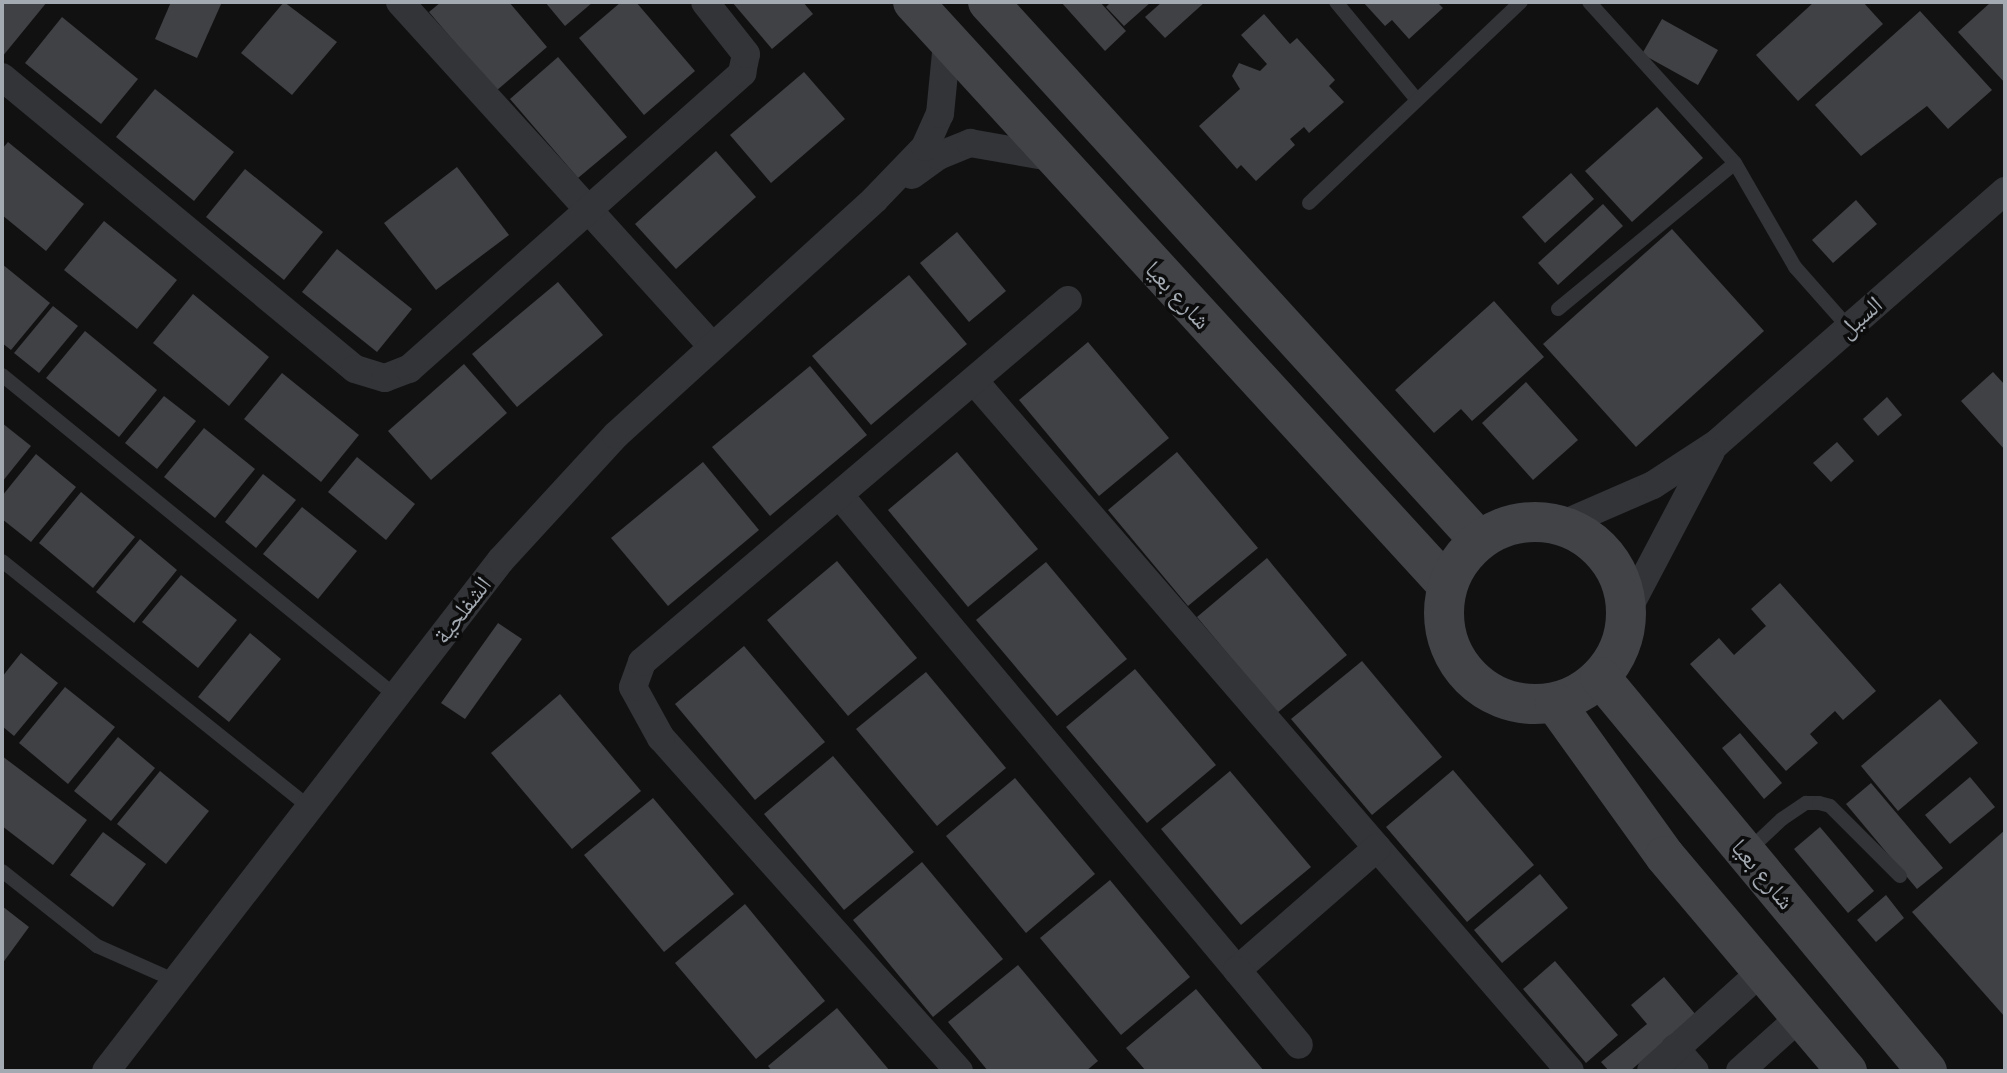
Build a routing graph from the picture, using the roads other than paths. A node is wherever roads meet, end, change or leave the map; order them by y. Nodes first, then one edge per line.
1 (400, 2) edge
2 (705, 2) edge
3 (913, 2) edge
4 (988, 2) edge
5 (1336, 2) edge
6 (1521, 2) edge
7 (1589, 2) edge
8 (947, 42) junction
9 (2, 77) edge
10 (1417, 100) junction
11 (1050, 157) junction
12 (1735, 163) junction
13 (2005, 191) edge
14 (875, 199) junction
15 (1309, 203) dead end
16 (590, 213) junction
17 (1068, 300) dead end
18 (1558, 309) dead end
19 (1848, 327) junction
20 (711, 345) junction
21 (2, 375) edge
22 (975, 382) junction
23 (1716, 444) junction
24 (841, 497) junction
25 (1561, 525) junction
26 (1479, 540) junction
27 (2, 561) edge
28 (1447, 585) junction
29 (1627, 611) junction
30 (1600, 677) junction
31 (396, 696) junction
32 (1555, 703) junction
33 (310, 808) junction
34 (1377, 848) junction
35 (1746, 853) junction
36 (2, 871) edge
37 (1900, 876) dead end
38 (1237, 970) junction
39 (1761, 972) junction
40 (176, 981) junction
41 (1801, 1016) junction
42 (1299, 1045) dead end
43 (1675, 1048) junction
44 (106, 1071) edge
45 (959, 1071) edge
46 (1570, 1071) edge
47 (1651, 1071) edge
48 (1695, 1071) edge
49 (1740, 1071) edge
50 (1847, 1071) edge
51 (1927, 1071) edge

1 - 16 street
2 - 16 street
3 - 8 main road, شارع بعيا
4 - 26 main road
5 - 10 lane
6 - 10 lane
7 - 12 lane
8 - 11 main road, شارع بعيا
8 - 14 street, الشفلحية
9 - 16 street
10 - 15 lane
11 - 14 street, الشفلحية
11 - 28 main road, شارع بعيا
12 - 18 lane
12 - 19 lane
13 - 19 street, السيل
14 - 20 street, الشفلحية
16 - 20 street
17 - 22 street
19 - 23 street, السيل
20 - 31 street, الشفلحية
21 - 31 lane
22 - 24 street
22 - 34 street
23 - 25 street, السيل
23 - 29 street, السيل
24 - 38 street
24 - 45 street
25 - 26 main road
25 - 29 main road
26 - 28 main road
27 - 33 lane
28 - 32 main road
29 - 30 main road
30 - 32 main road
30 - 35 main road, شارع بعيا
31 - 33 street, الشفلحية
32 - 39 main road
33 - 40 street, الشفلحية
34 - 38 street
34 - 46 street
35 - 37 lane
35 - 51 main road, شارع بعيا
36 - 40 lane
38 - 42 street
39 - 41 main road
39 - 43 street
40 - 44 street, الشفلحية
41 - 49 street
41 - 50 main road
43 - 47 street
43 - 48 street

